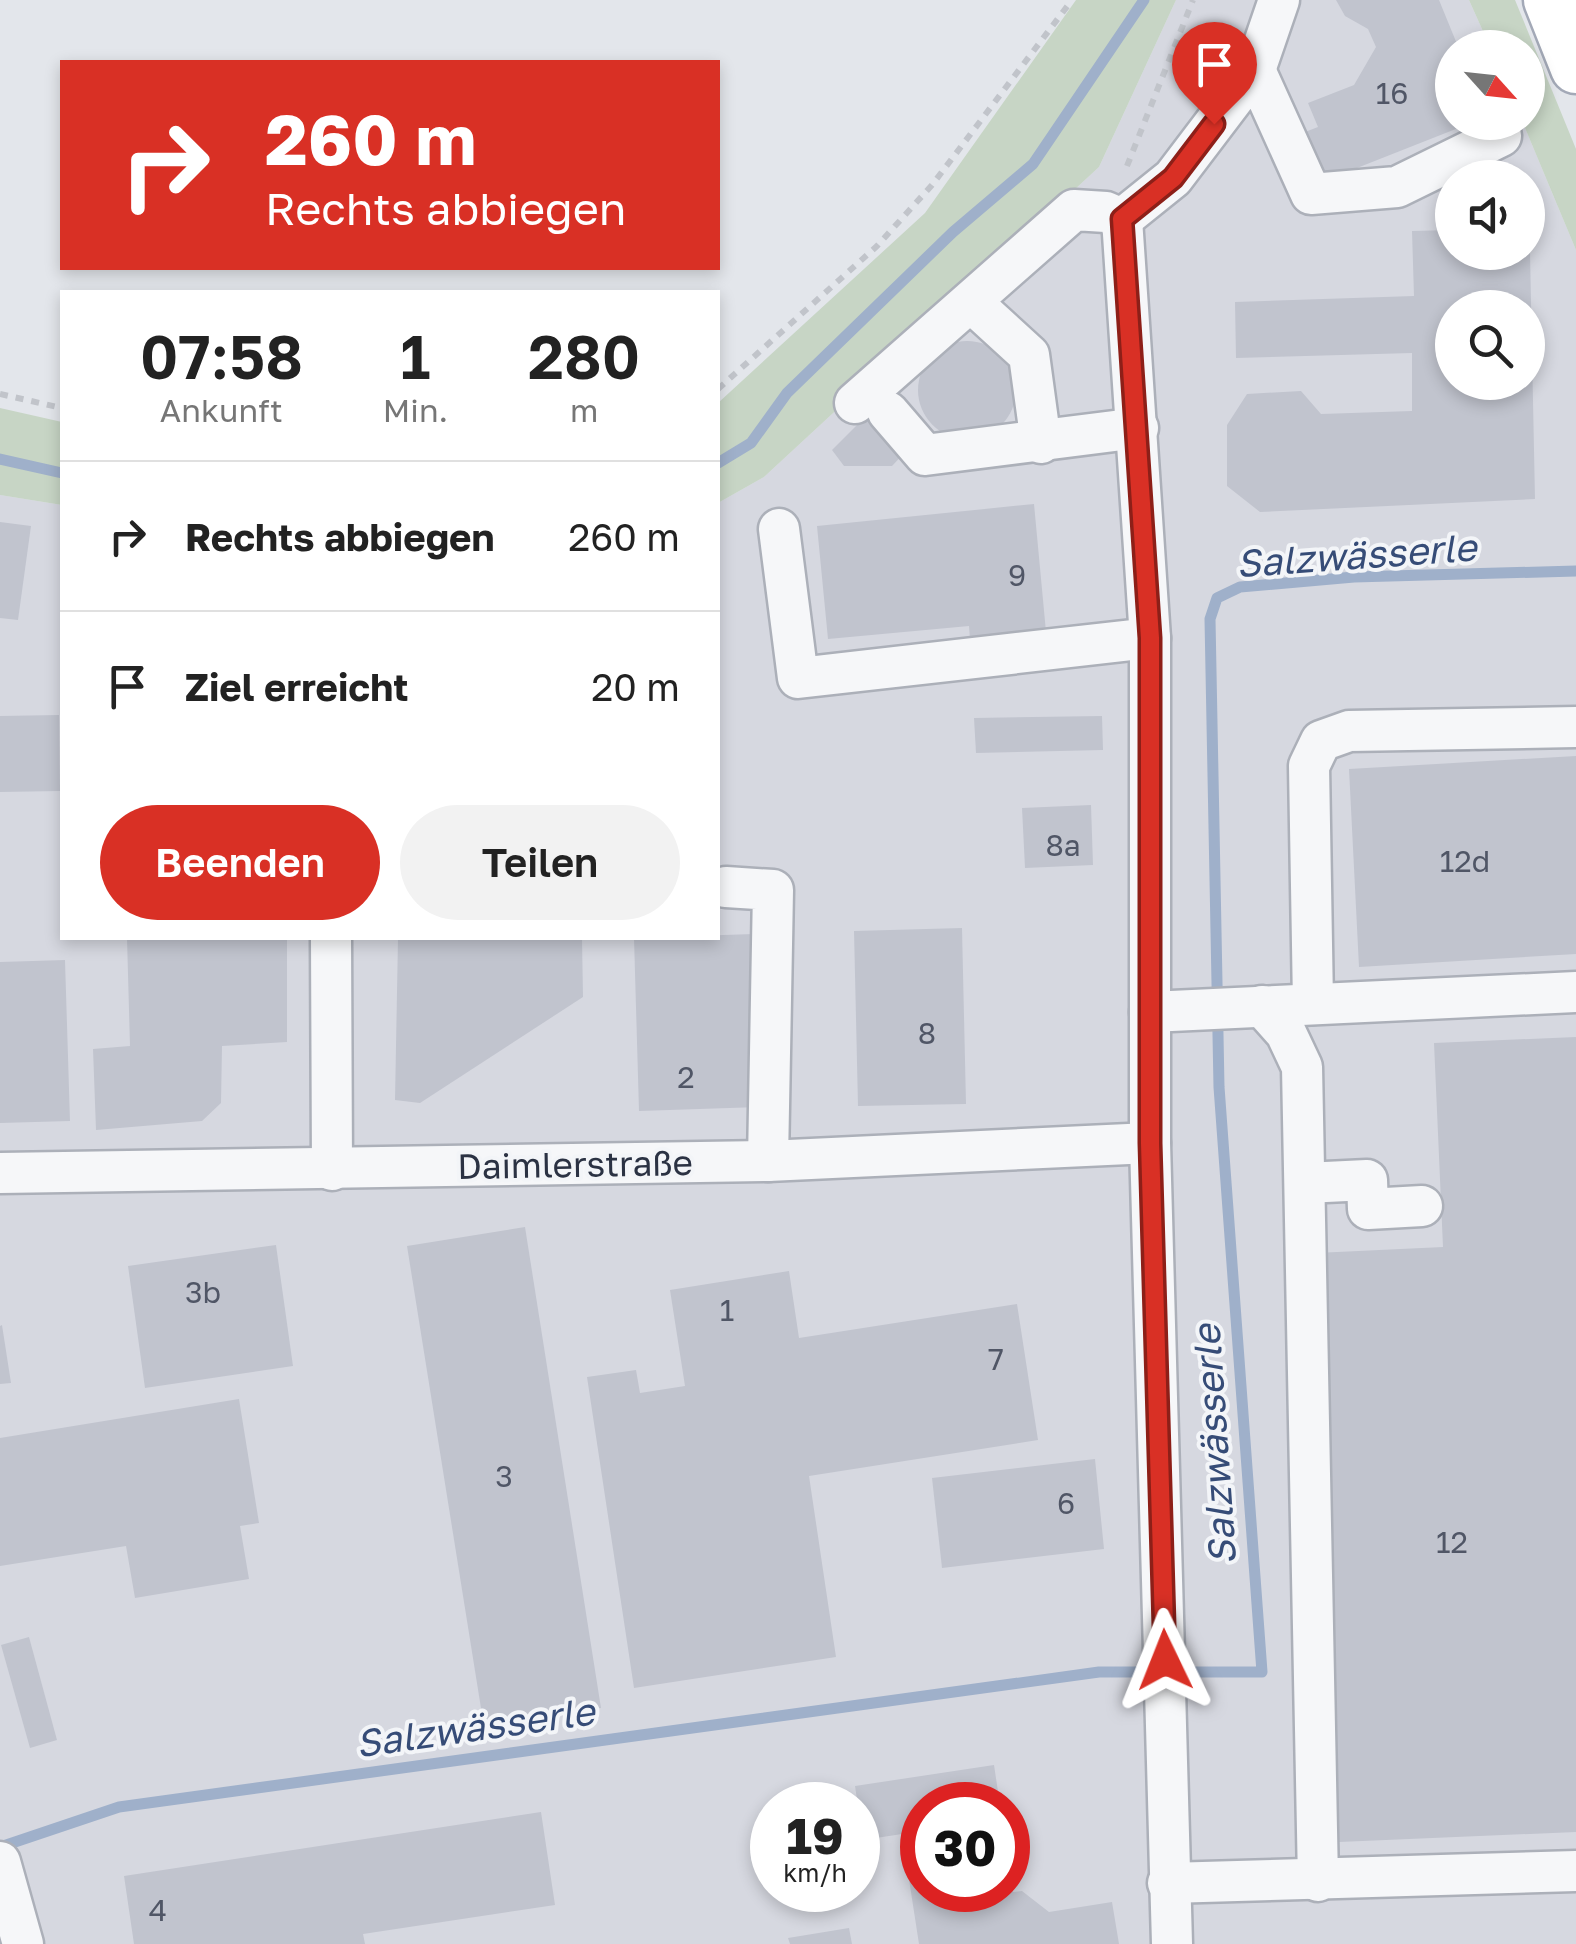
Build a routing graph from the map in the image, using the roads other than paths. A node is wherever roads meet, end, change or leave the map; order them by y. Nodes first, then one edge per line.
1 (1280, 0) edge
2 (1549, 0) edge
3 (1576, 68) edge
4 (1255, 70) junction
5 (1494, 140) edge
6 (1122, 219) junction
7 (971, 302) junction
8 (1138, 428) junction
9 (1041, 443) junction
10 (779, 529) dead end
11 (1150, 638) junction
12 (1576, 728) edge
13 (726, 887) dead end
14 (331, 940) edge
15 (1576, 992) edge
16 (1312, 1004) junction
17 (1232, 1008) junction
18 (1150, 1012) junction
19 (1150, 1143) junction
20 (768, 1161) junction
21 (332, 1170) junction
22 (0, 1173) edge
23 (1304, 1184) junction
24 (1422, 1206) dead end
25 (2, 1869) edge
26 (1576, 1871) edge
27 (1318, 1881) junction
28 (1168, 1883) junction
29 (23, 1944) edge
30 (1172, 1944) edge

1 - 4 street
2 - 3 main road
4 - 5 street
4 - 6 street
6 - 7 street
6 - 8 street
7 - 9 street
7 - 9 street
8 - 9 street
8 - 11 street
10 - 11 street
11 - 18 street
12 - 16 street
13 - 20 street
14 - 21 street
15 - 16 street
16 - 17 street
17 - 18 street
17 - 23 street
18 - 19 street
19 - 20 street, Daimlerstraße
19 - 28 street
20 - 21 street, Daimlerstraße
21 - 22 street, Daimlerstraße
23 - 24 street
23 - 27 street
25 - 29 street
26 - 27 street
27 - 28 street
28 - 30 street

